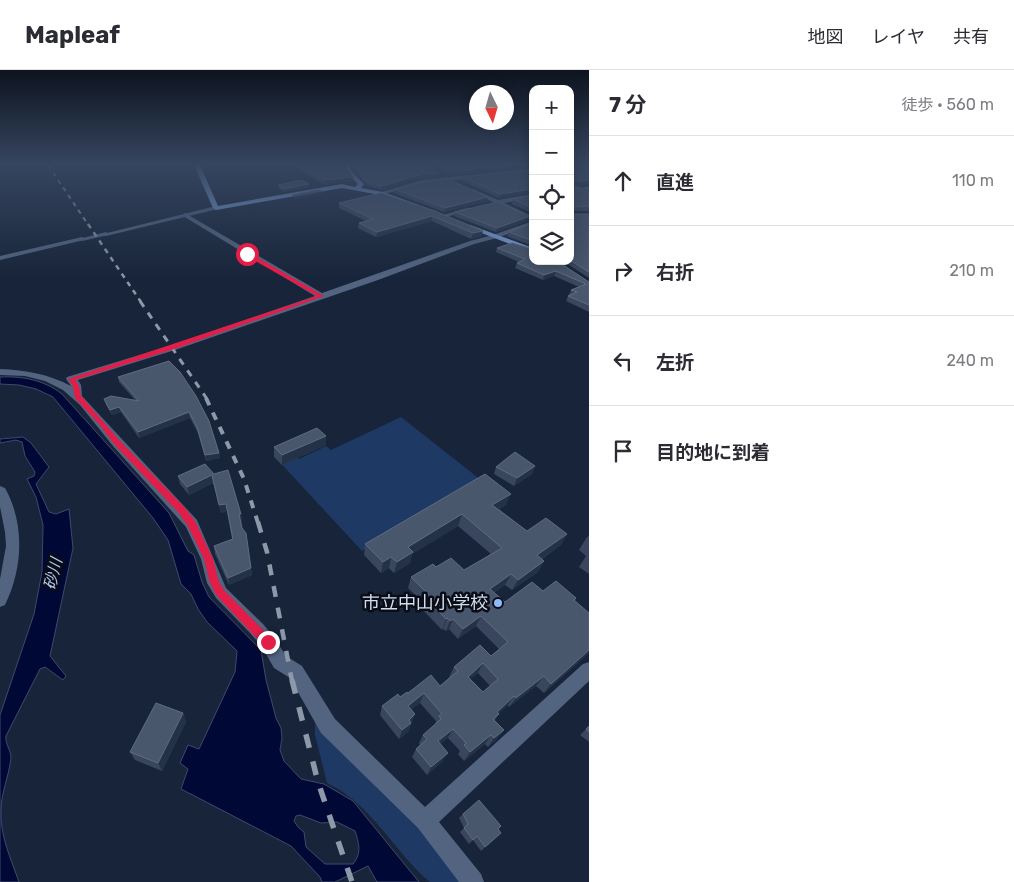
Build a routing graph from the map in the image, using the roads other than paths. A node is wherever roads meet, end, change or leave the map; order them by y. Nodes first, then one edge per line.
1 (214, 203) edge
2 (243, 203) edge
3 (408, 203) edge
4 (494, 203) edge
5 (500, 203) edge
6 (489, 204) edge
7 (480, 207) edge
8 (216, 208) junction
9 (524, 214) edge
10 (185, 215) junction
11 (443, 216) junction
12 (452, 220) edge
13 (461, 223) edge
14 (529, 226) edge
15 (496, 238) junction
16 (529, 250) edge
17 (0, 258) edge
18 (321, 296) junction
19 (0, 372) edge
20 (77, 396) junction
21 (0, 491) edge
22 (0, 600) edge
23 (589, 670) edge
24 (425, 821) junction
25 (473, 882) edge

1 - 8 main road
2 - 8 main road
3 - 11 main road
4 - 6 street
5 - 9 street
7 - 11 street
8 - 10 street
10 - 17 street
10 - 18 street
11 - 12 main road
13 - 15 main road
14 - 15 street
15 - 16 main road
15 - 18 street
18 - 20 street
19 - 20 street
20 - 24 street
21 - 22 street
23 - 24 street
24 - 25 street

